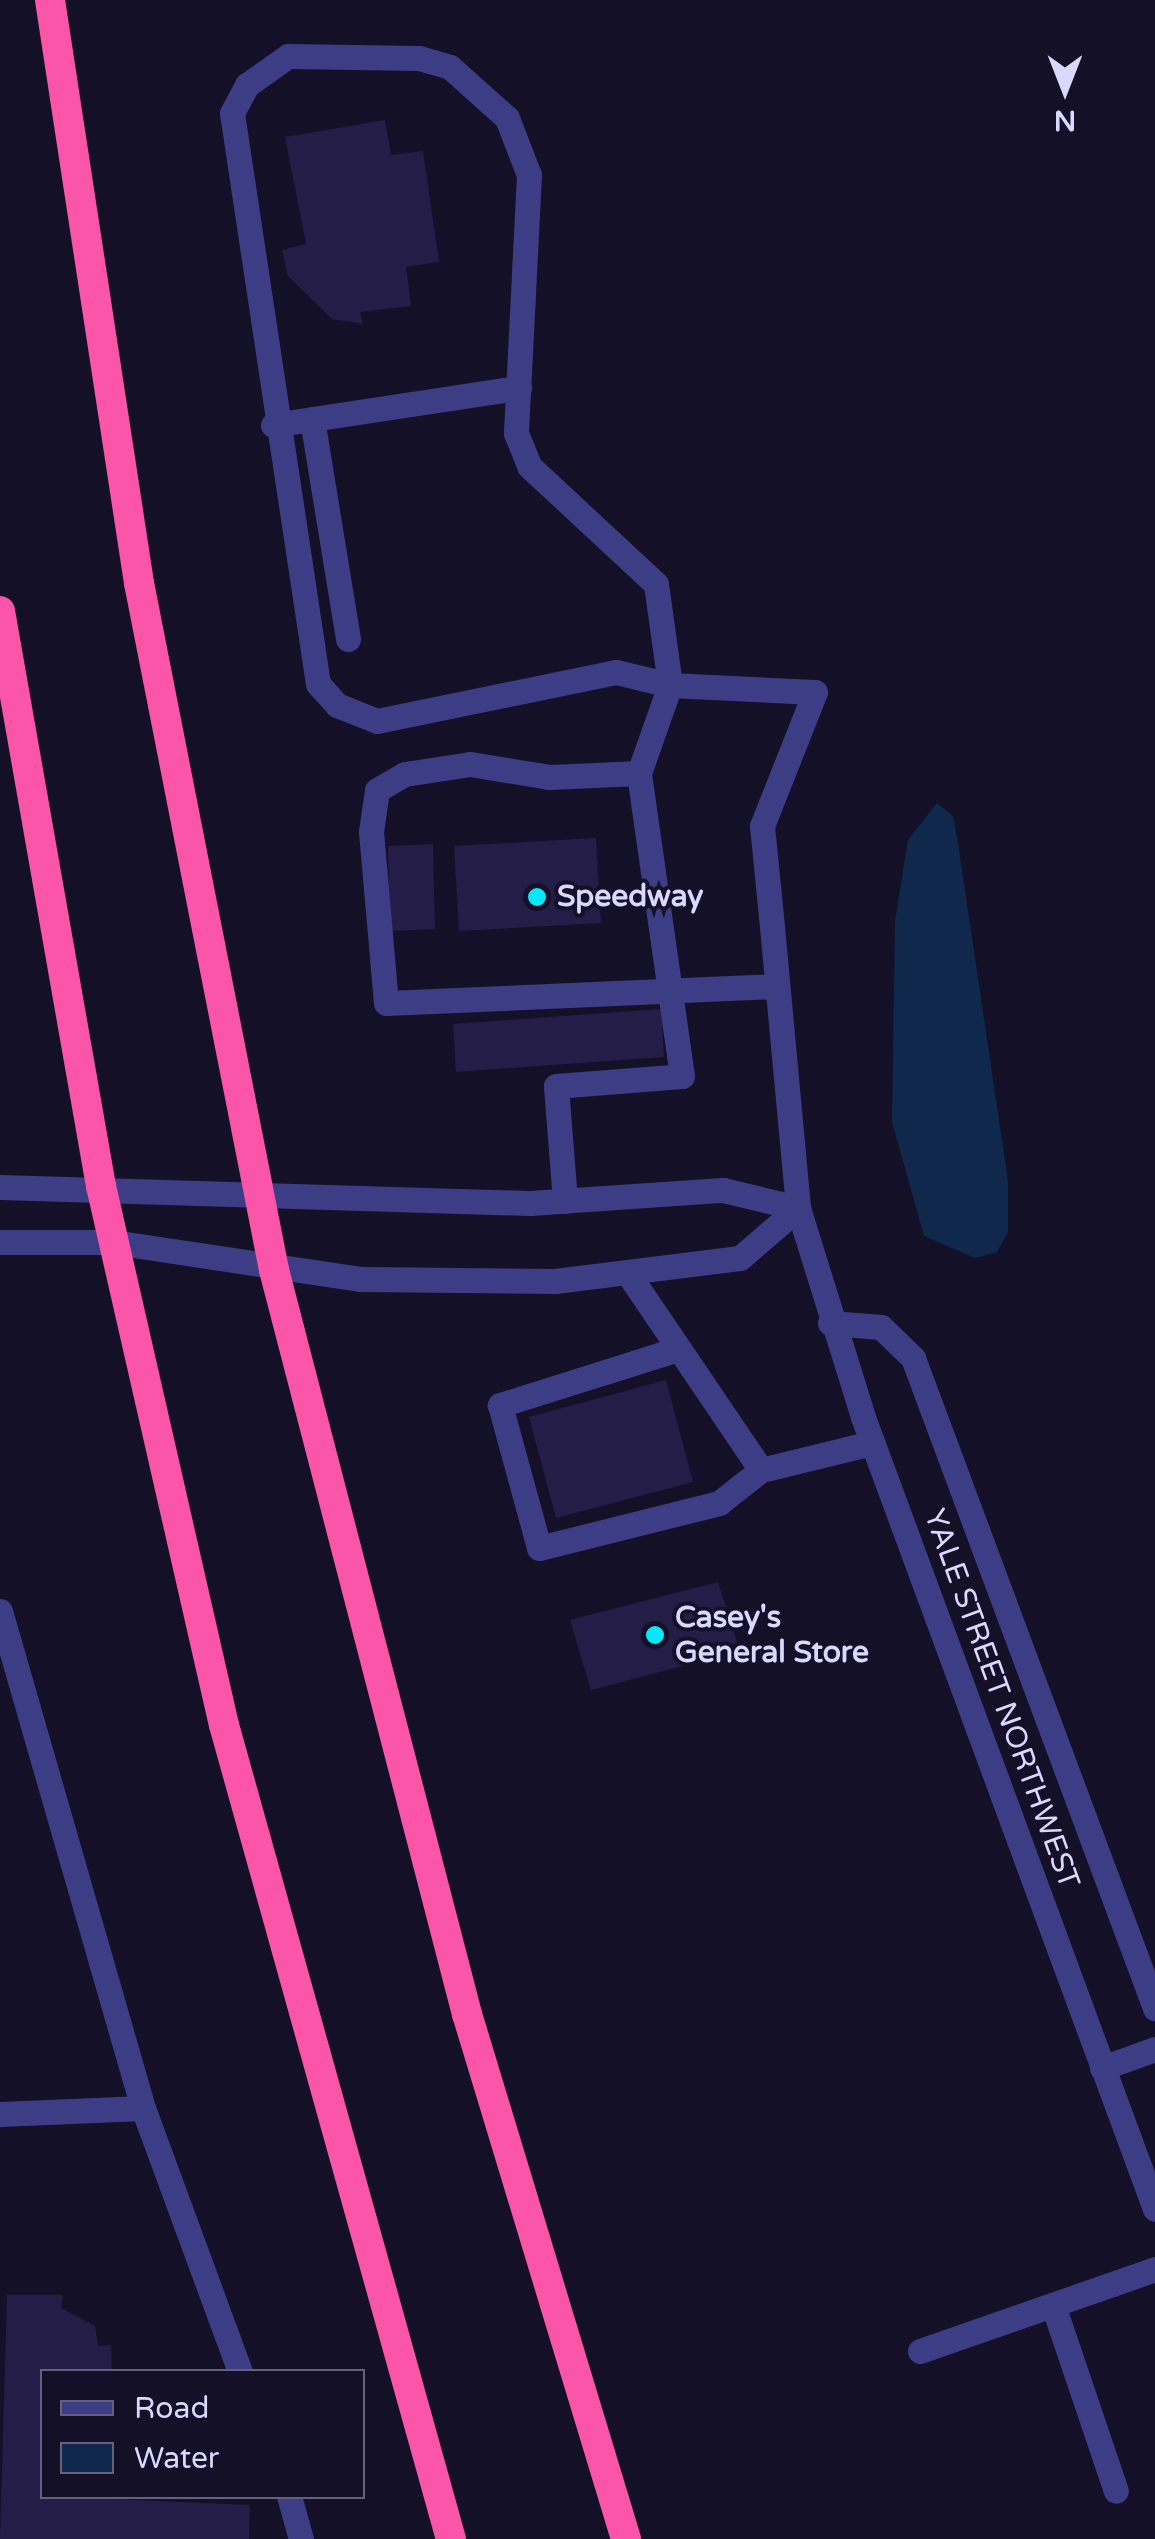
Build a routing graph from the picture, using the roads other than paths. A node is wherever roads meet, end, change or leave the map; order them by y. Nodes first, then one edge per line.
1 (50, 0) edge
2 (519, 388) junction
3 (312, 420) junction
4 (273, 425) junction
5 (0, 611) edge
6 (348, 639) dead end
7 (670, 685) junction
8 (639, 773) junction
9 (777, 986) junction
10 (667, 991) junction
11 (101, 1186) junction
12 (0, 1187) edge
13 (260, 1198) junction
14 (564, 1201) junction
15 (798, 1208) junction
16 (0, 1242) edge
17 (113, 1242) junction
18 (274, 1270) junction
19 (626, 1272) junction
20 (830, 1323) junction
21 (678, 1350) junction
22 (872, 1443) junction
23 (761, 1470) junction
24 (0, 1610) edge
25 (1155, 2008) edge
26 (1155, 2049) edge
27 (1102, 2068) junction
28 (143, 2108) junction
29 (0, 2114) edge
30 (1155, 2209) edge
31 (1155, 2270) edge
32 (1053, 2305) junction
33 (920, 2351) dead end
34 (239, 2369) edge
35 (1116, 2492) dead end
36 (290, 2499) edge
37 (300, 2539) edge
38 (451, 2539) edge
39 (626, 2539) edge

1 - 13 highway
2 - 3 street
2 - 4 street
2 - 7 street
3 - 4 street
3 - 6 street
4 - 7 street
5 - 11 highway
7 - 8 street
7 - 9 street, YALE STREET NORTHWEST
8 - 10 street
8 - 10 street
9 - 10 street
9 - 15 street, YALE STREET NORTHWEST
10 - 14 street
11 - 12 street
11 - 13 street
11 - 17 highway
13 - 14 street
13 - 18 highway
14 - 15 street
15 - 19 street
15 - 20 street, YALE STREET NORTHWEST
16 - 17 street
17 - 18 street
17 - 38 highway
18 - 19 street
18 - 39 highway
19 - 21 street
20 - 22 street, YALE STREET NORTHWEST
20 - 25 street
21 - 23 street
21 - 23 street
22 - 23 street
22 - 27 street, YALE STREET NORTHWEST
24 - 28 street
26 - 27 street
27 - 30 street, YALE STREET NORTHWEST
28 - 29 street
28 - 34 street
31 - 32 street
32 - 33 street
32 - 35 street
36 - 37 street

